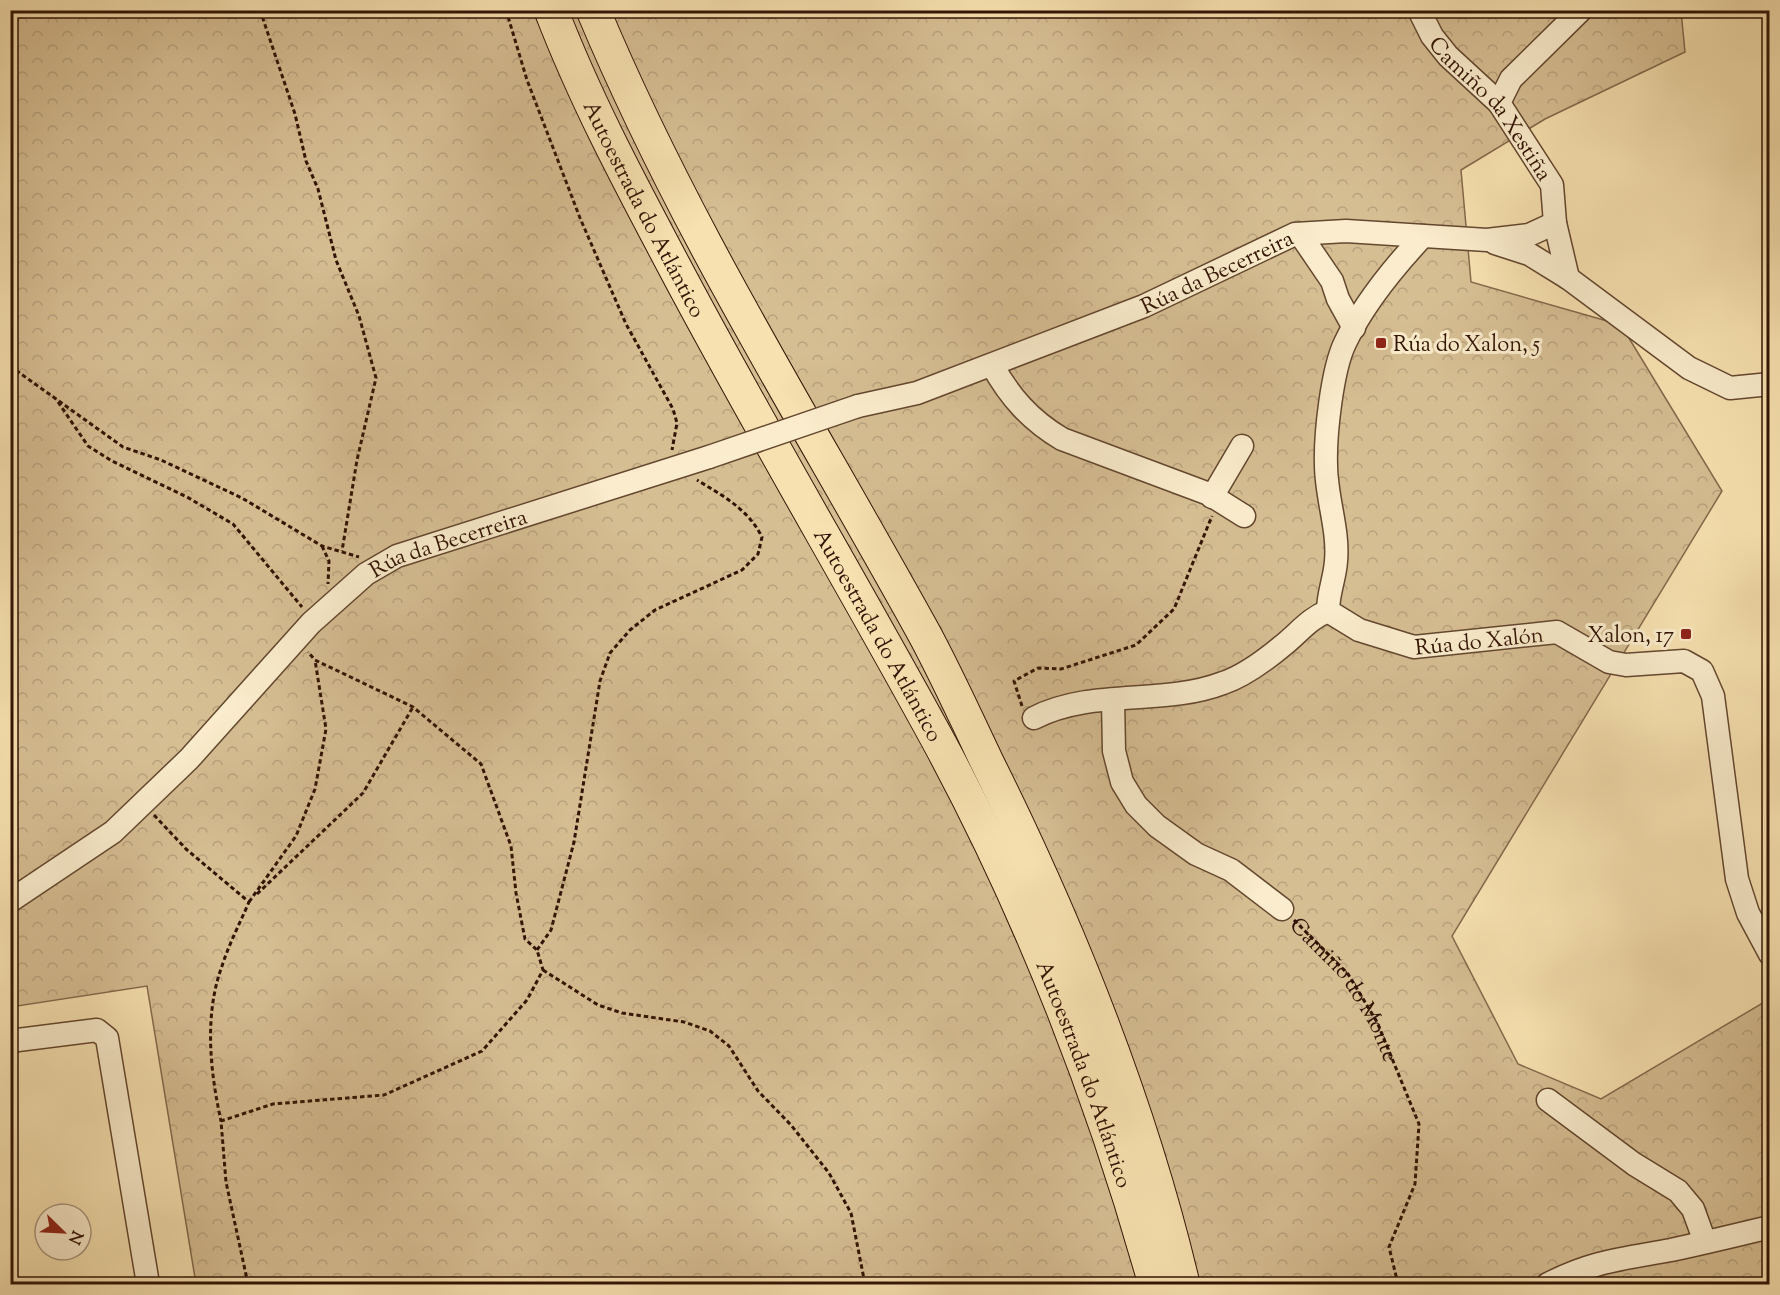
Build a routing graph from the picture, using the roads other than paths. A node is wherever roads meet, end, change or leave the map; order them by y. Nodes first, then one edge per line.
1 (551, 10) edge
2 (593, 10) edge
3 (1419, 10) edge
4 (1581, 10) edge
5 (1499, 103) junction
6 (1555, 223) junction
7 (1300, 234) junction
8 (1423, 236) junction
9 (1487, 240) junction
10 (1568, 278) junction
11 (1354, 328) junction
12 (992, 365) junction
13 (1770, 384) edge
14 (1242, 446) dead end
15 (1215, 499) junction
16 (1244, 516) dead end
17 (1328, 611) junction
18 (1113, 700) junction
19 (1034, 718) road end
20 (10, 901) edge
21 (1282, 909) road end
22 (1770, 954) edge
23 (10, 1041) edge
24 (1548, 1100) dead end
25 (1770, 1227) edge
26 (1705, 1242) junction
27 (148, 1284) edge
28 (1155, 1284) edge
29 (1183, 1284) edge
30 (1548, 1284) edge

1 - 28 highway, Autoestrada do Atlántico
2 - 29 highway, Autoestrada do Atlántico
3 - 5 street, Camiño da Xestiña
4 - 5 street
5 - 6 street, Camiño da Xestiña
6 - 9 street, Rúa da Becerreira
6 - 10 street, Camiño da Xestiña
7 - 8 street, Rúa da Becerreira
7 - 11 street
7 - 12 street, Rúa da Becerreira
8 - 9 street, Rúa da Becerreira
8 - 11 street
9 - 10 street, Rúa da Becerreira
10 - 13 street, Rúa da Becerreira
11 - 17 street
12 - 15 street
12 - 20 street, Rúa da Becerreira, bridge
14 - 15 street
15 - 16 street
17 - 18 street
17 - 22 street, Rúa do Xalón
18 - 19 street
18 - 21 street, Camiño do Monte
23 - 27 street
24 - 26 street
25 - 26 street
26 - 30 street

